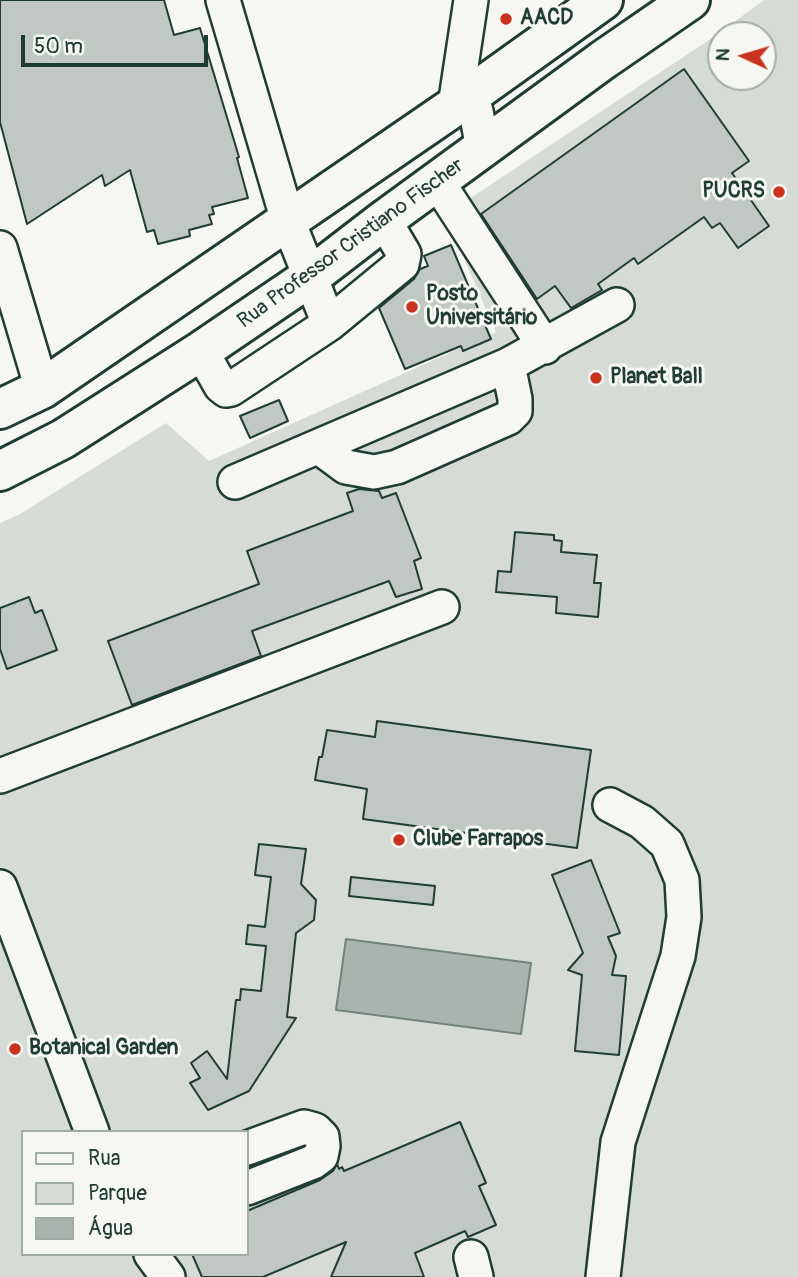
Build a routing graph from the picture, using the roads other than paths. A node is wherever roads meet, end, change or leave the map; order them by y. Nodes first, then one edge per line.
1 (223, 0) edge
2 (471, 0) edge
3 (603, 0) edge
4 (690, 0) edge
5 (455, 106) junction
6 (482, 149) junction
7 (437, 181) junction
8 (288, 220) junction
9 (384, 220) junction
10 (0, 247) edge
11 (310, 277) junction
12 (617, 305) dead end
13 (329, 324) junction
14 (545, 347) junction
15 (201, 351) junction
16 (508, 365) junction
17 (43, 389) junction
18 (0, 409) edge
19 (319, 447) junction
20 (0, 471) edge
21 (235, 482) dead end
22 (442, 607) dead end
23 (0, 776) edge
24 (610, 805) dead end
25 (0, 887) edge
26 (91, 1130) edge
27 (248, 1148) edge
28 (248, 1188) edge
29 (152, 1256) edge
30 (168, 1277) edge
31 (603, 1277) edge

1 - 8 street
2 - 5 street
3 - 5 main road
4 - 6 main road, Rua Professor Cristiano Fischer
5 - 6 main road
5 - 8 main road
6 - 7 main road, Rua Professor Cristiano Fischer
7 - 9 main road, Rua Professor Cristiano Fischer
7 - 14 street
8 - 11 street
8 - 17 main road
9 - 11 main road, Rua Professor Cristiano Fischer
9 - 13 street
10 - 17 street
11 - 13 street
11 - 15 main road, Rua Professor Cristiano Fischer
12 - 14 street
13 - 15 street
14 - 16 street
15 - 20 main road, Rua Professor Cristiano Fischer
16 - 19 street
16 - 19 street
17 - 18 main road
19 - 21 street
22 - 23 street
24 - 31 street
25 - 26 street
27 - 28 street
29 - 30 street

